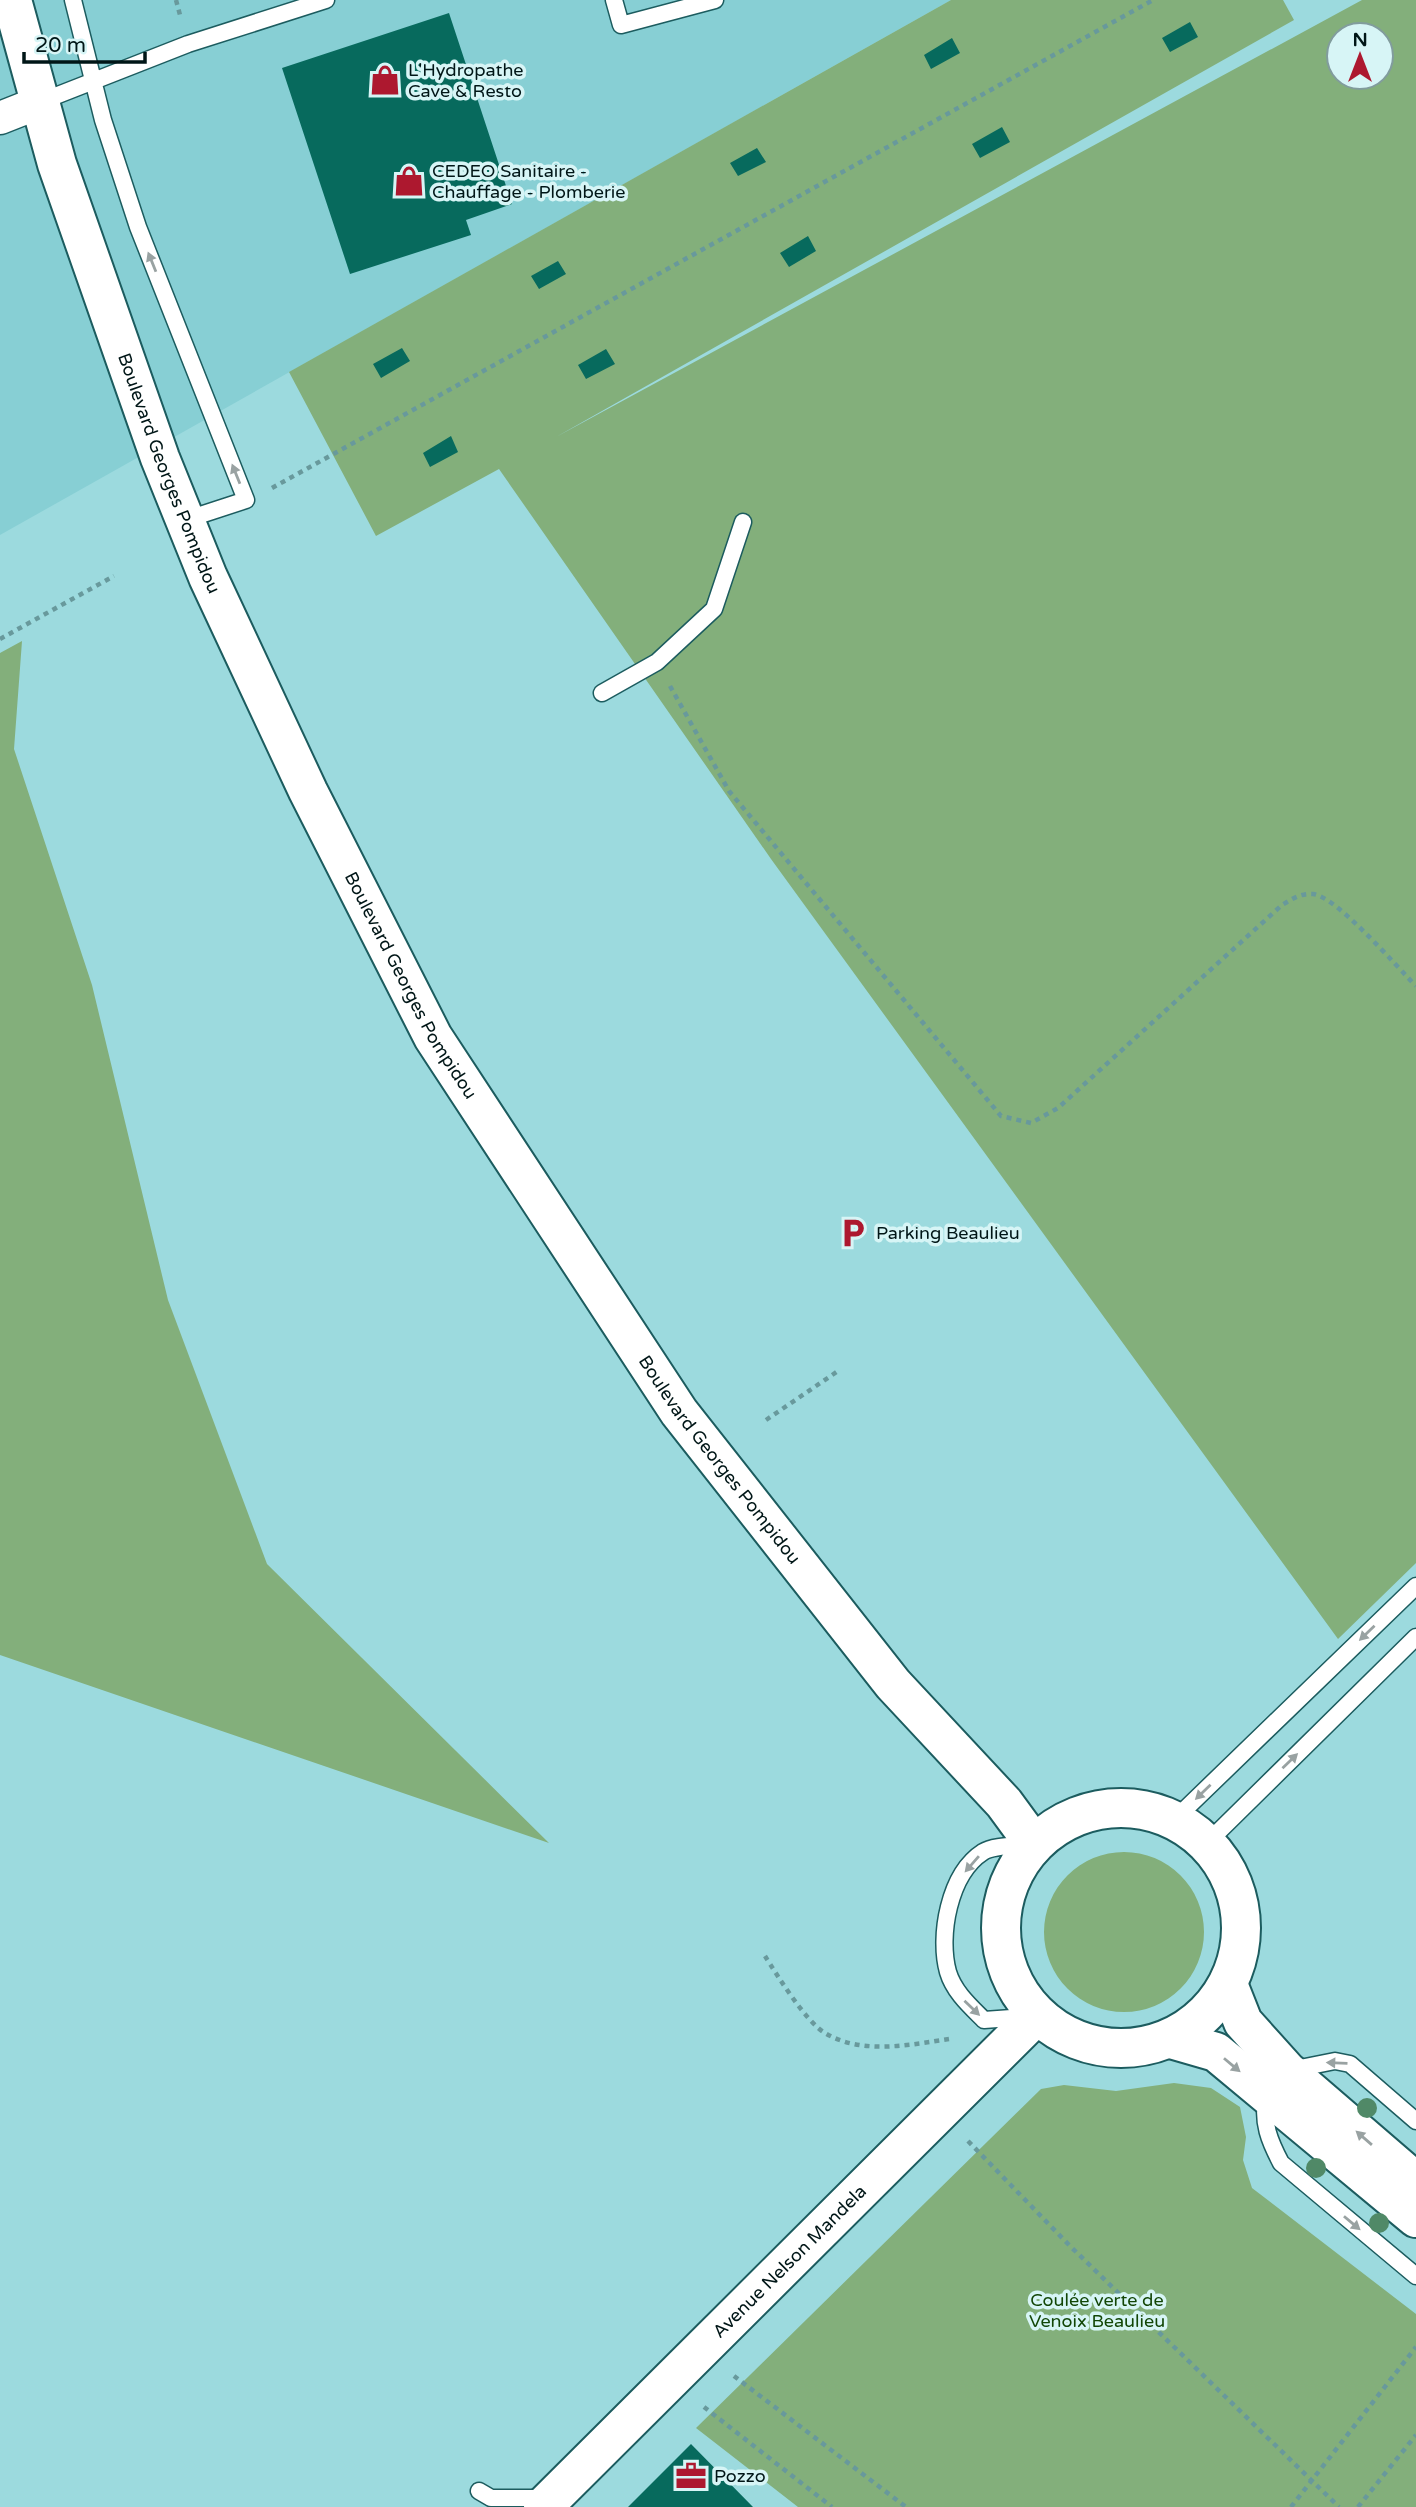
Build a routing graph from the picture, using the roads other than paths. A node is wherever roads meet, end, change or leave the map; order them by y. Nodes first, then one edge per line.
1 (12, 0) edge
2 (73, 0) edge
3 (326, 0) edge
4 (614, 0) edge
5 (715, 0) edge
6 (93, 80) junction
7 (38, 103) junction
8 (0, 118) edge
9 (185, 520) junction
10 (743, 522) dead end
11 (602, 693) dead end
12 (1416, 1586) edge
13 (1416, 1637) edge
14 (1174, 1820) junction
15 (1206, 1843) junction
16 (1034, 1844) junction
17 (1228, 1984) junction
18 (1036, 2016) junction
19 (1171, 2039) junction
20 (1277, 2083) junction
21 (1416, 2121) edge
22 (1416, 2182) edge
23 (1416, 2218) edge
24 (1416, 2276) edge
25 (479, 2491) dead end
26 (550, 2504) edge

1 - 7 street, Boulevard Georges Pompidou
2 - 6 lane
3 - 6 lane
4 - 5 lane
6 - 7 lane
9 -> 6 lane
7 - 8 street
7 - 9 street, Boulevard Georges Pompidou
9 - 16 street, Boulevard Georges Pompidou
10 - 11 lane
12 -> 14 lane
15 -> 13 lane
14 - 15 street
14 - 16 street
15 - 17 street
16 - 18 street
16 -> 18 lane
17 - 19 street
17 - 20 street
18 - 19 street
18 - 26 street, Avenue Nelson Mandela
19 -> 20 street
21 -> 20 lane
22 -> 20 street
20 - 23 street
20 -> 24 lane
25 - 26 lane

